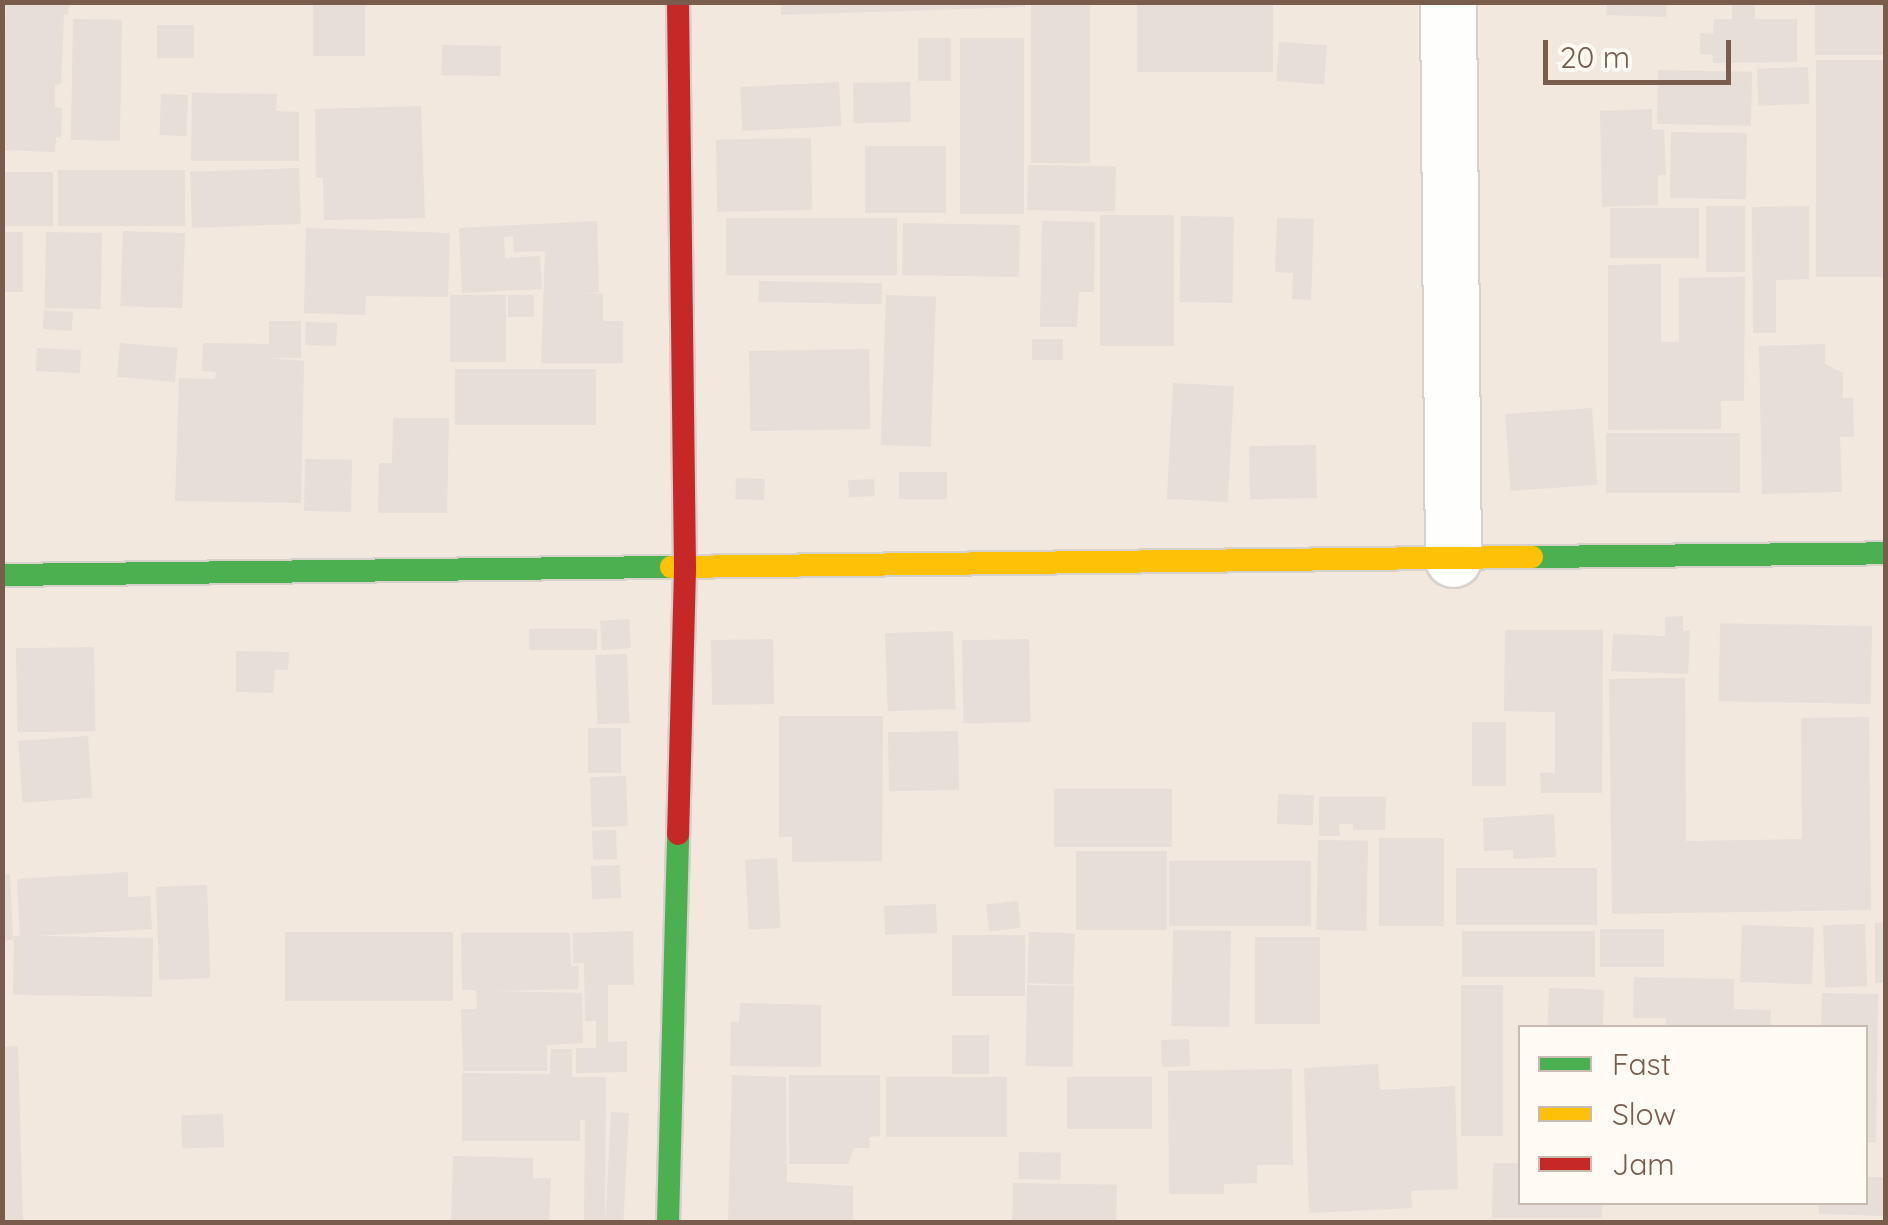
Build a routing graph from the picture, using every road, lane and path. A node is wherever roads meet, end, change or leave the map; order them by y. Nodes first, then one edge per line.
1 (678, 2) edge
2 (1448, 2) edge
3 (1886, 553) edge
4 (1453, 559) junction
5 (685, 570) junction
6 (2, 575) edge
7 (668, 1222) edge

1 - 5 street
2 - 4 street
3 - 4 street
4 - 5 street
5 - 6 street
5 - 7 street

